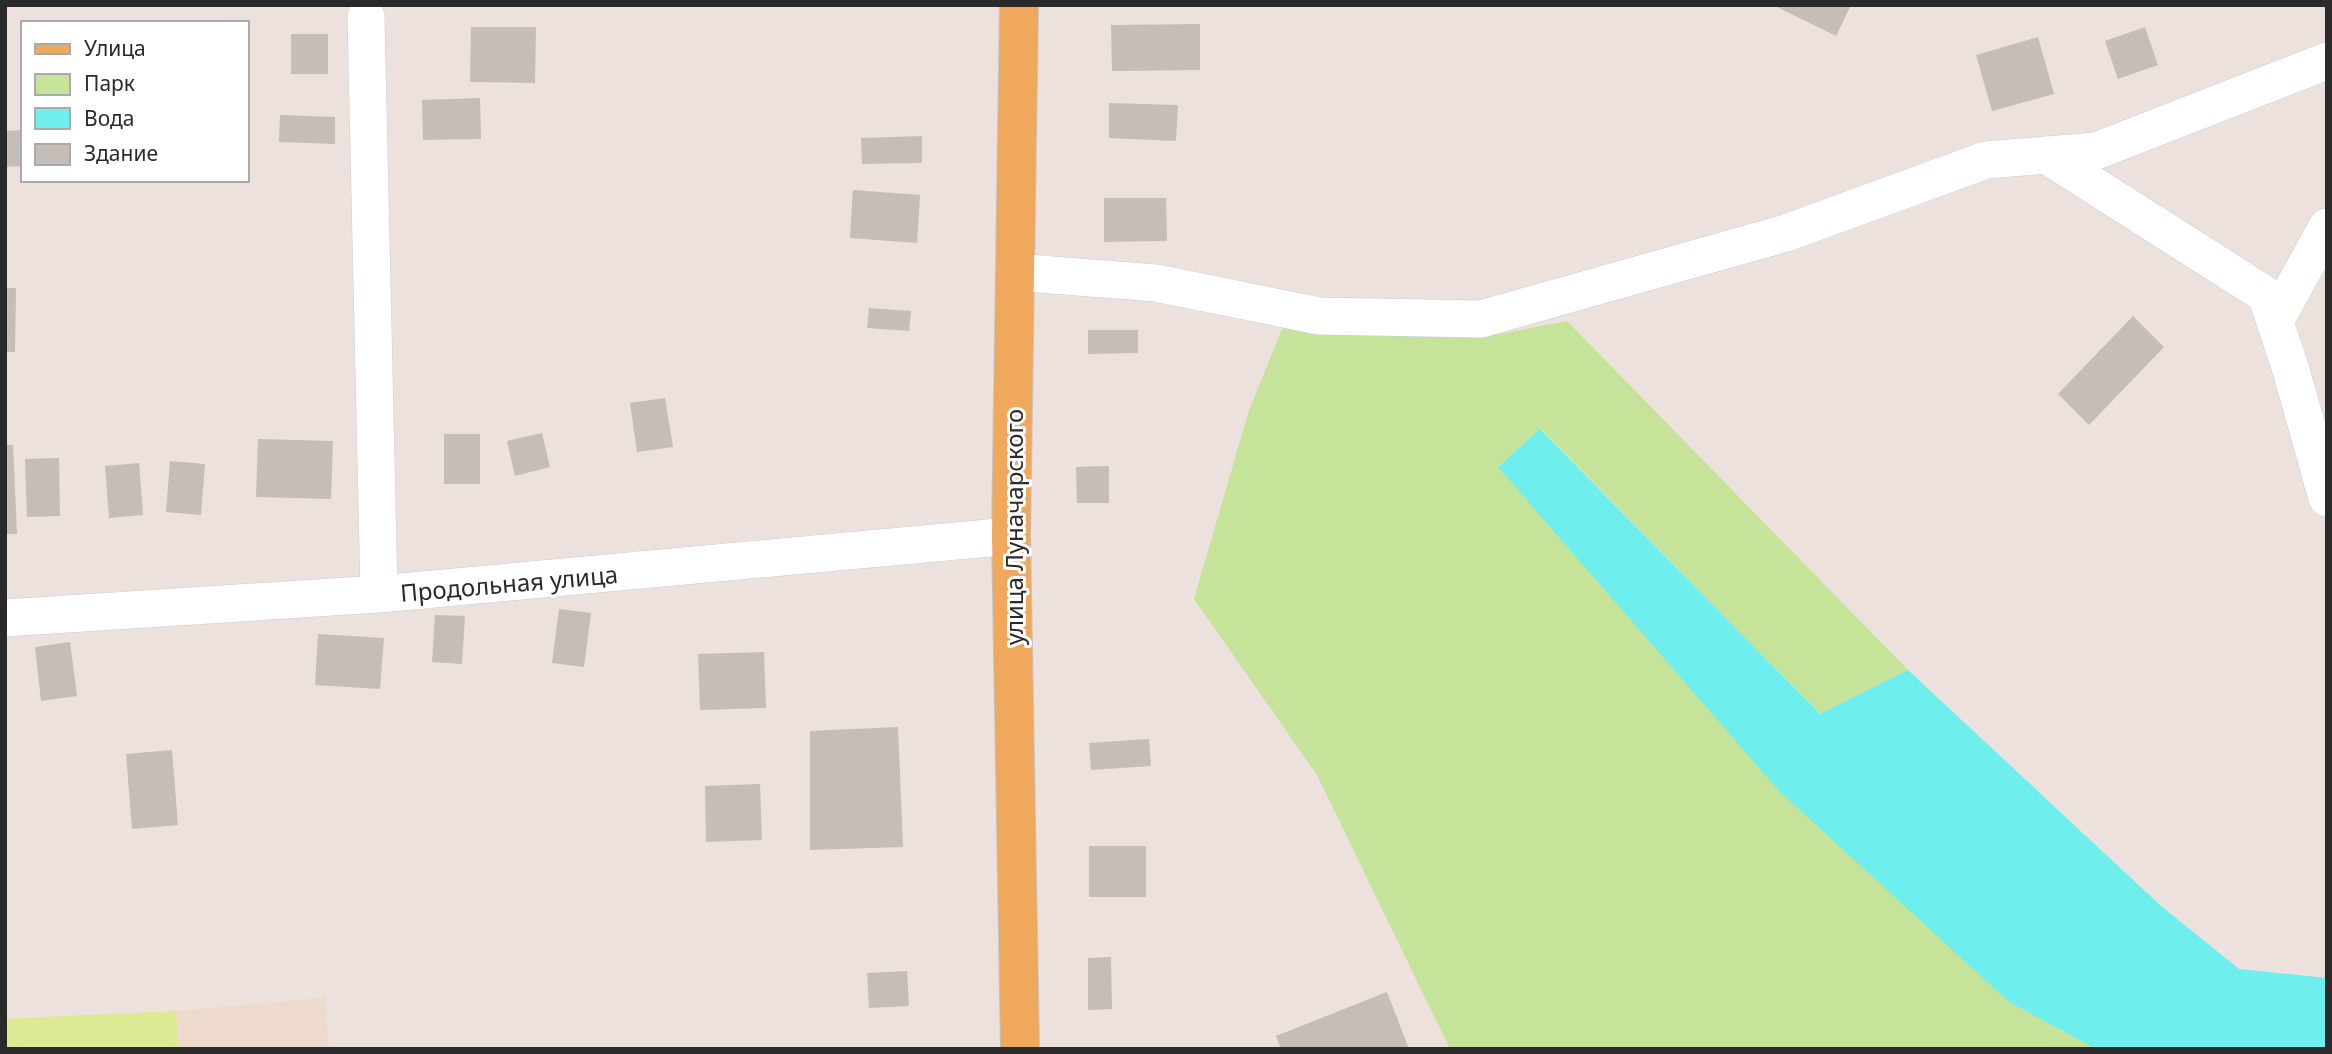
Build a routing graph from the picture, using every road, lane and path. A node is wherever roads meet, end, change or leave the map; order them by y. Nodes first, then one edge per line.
1 (1019, 5) edge
2 (366, 16) dead end
3 (2327, 61) edge
4 (2046, 155) junction
5 (2327, 228) edge
6 (1015, 272) junction
7 (2275, 321) junction
8 (2327, 498) edge
9 (1011, 536) junction
10 (379, 594) junction
11 (5, 618) edge
12 (1020, 1049) edge

1 - 6 main road, улица Луначарского
2 - 10 street
3 - 4 street
4 - 6 street
4 - 7 street
5 - 7 street
6 - 9 main road, улица Луначарского
7 - 8 street
9 - 10 street, Продольная улица
9 - 12 main road, улица Луначарского
10 - 11 street, Продольная улица

